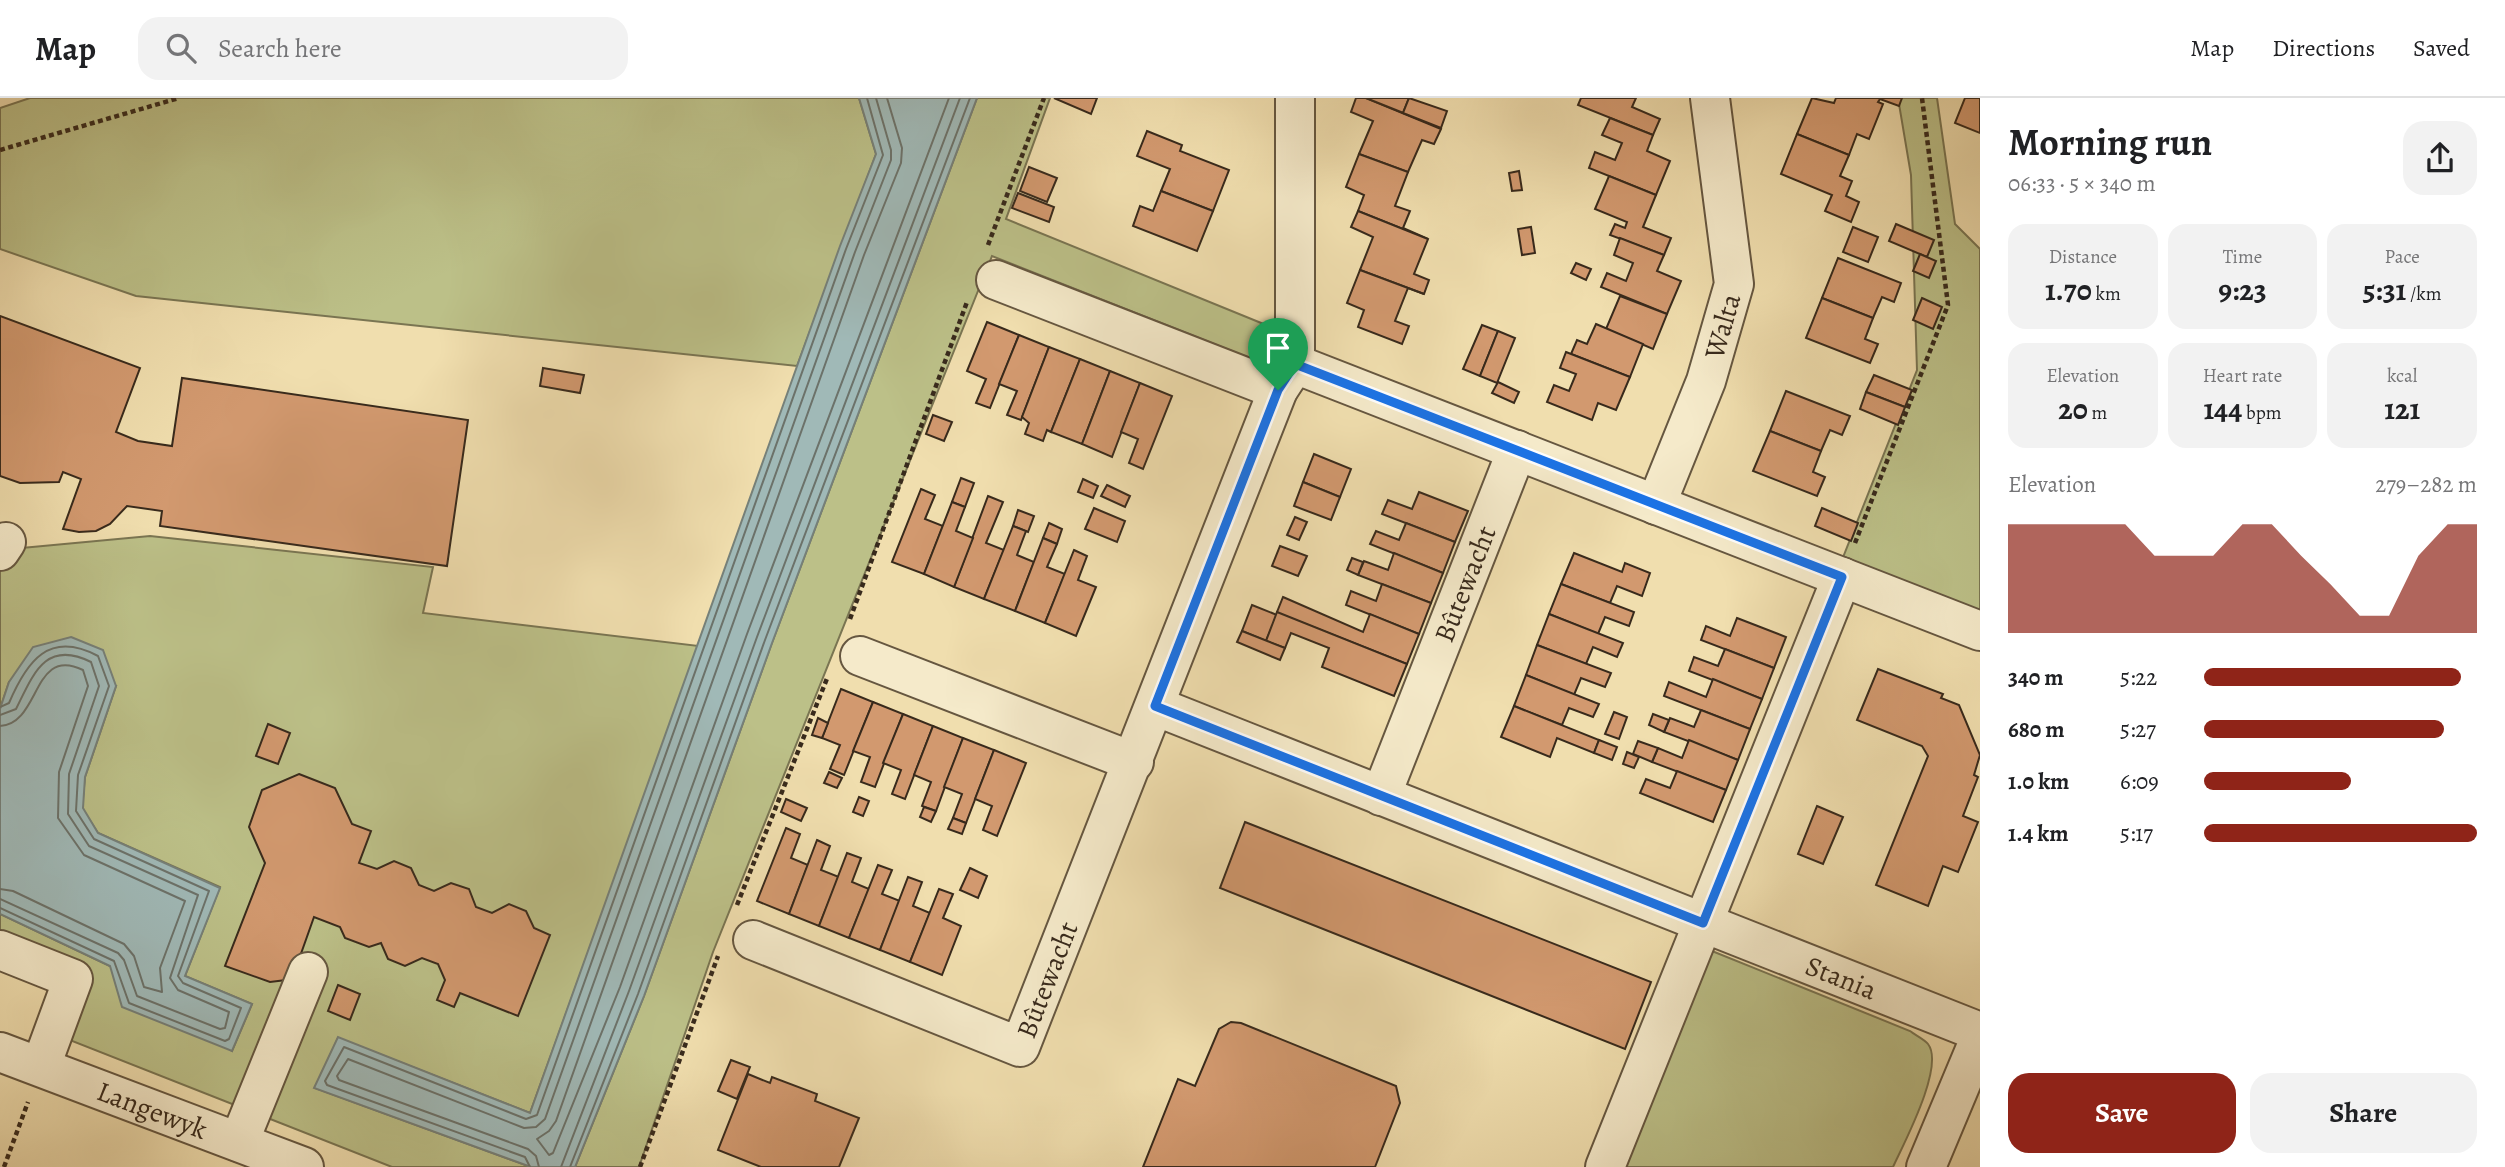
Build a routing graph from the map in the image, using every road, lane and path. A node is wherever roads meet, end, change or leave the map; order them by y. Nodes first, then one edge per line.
1 (178, 98) edge
2 (1295, 98) edge
3 (1710, 98) edge
4 (1922, 98) edge
5 (0, 150) edge
6 (996, 279) dead end
7 (1287, 377) junction
8 (1517, 450) junction
9 (1656, 505) junction
10 (1842, 577) junction
11 (1980, 631) edge
12 (860, 656) dead end
13 (1155, 706) junction
14 (1134, 762) junction
15 (1381, 796) junction
16 (1703, 923) junction
17 (753, 940) dead end
18 (0, 950) edge
19 (309, 972) dead end
20 (1980, 1032) edge
21 (1980, 1038) edge
22 (0, 1052) edge
23 (41, 1066) junction
24 (239, 1142) junction
25 (4, 1167) edge
26 (304, 1167) edge
27 (1605, 1167) edge
28 (1926, 1167) edge

1 - 5 path
2 - 7 street
3 - 9 street, Walta
4 - 10 path
6 - 7 street
7 - 8 street
7 - 13 street, Bûtewacht
8 - 9 street
8 - 15 street, Bûtewacht
9 - 10 street
10 - 11 street
10 - 16 street
12 - 14 street
13 - 14 street, Bûtewacht
13 - 15 street, Stania
14 - 17 street, Bûtewacht
15 - 16 street, Stania
16 - 20 street, Stania
16 - 27 street
18 - 23 street
19 - 24 street
21 - 28 street
22 - 23 street, Langewyk
23 - 24 street, Langewyk
23 - 25 path
24 - 26 street, Langewyk

